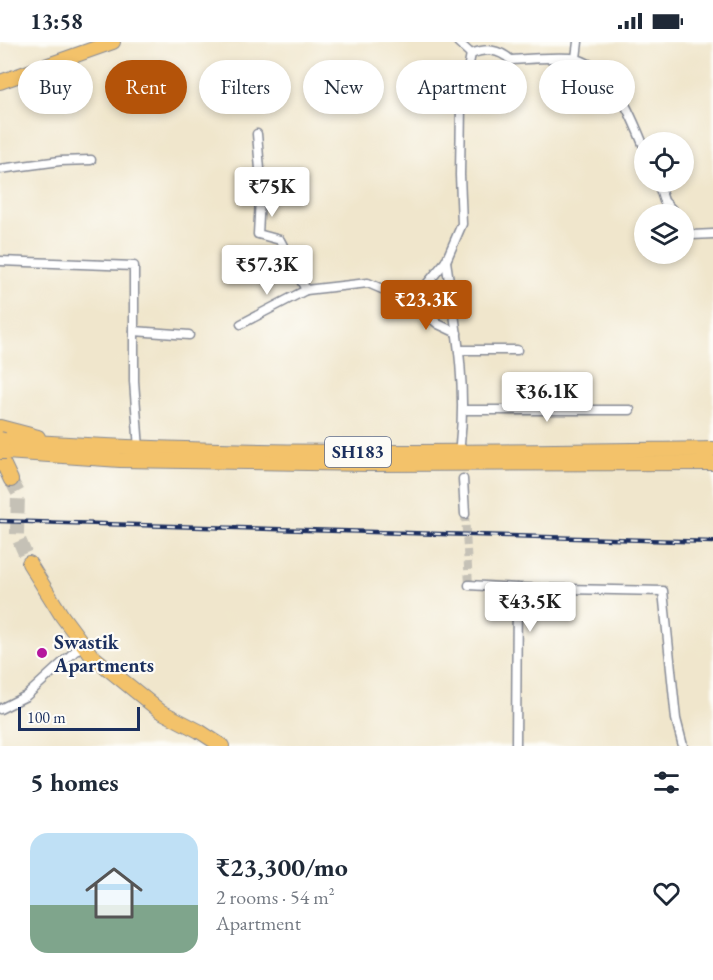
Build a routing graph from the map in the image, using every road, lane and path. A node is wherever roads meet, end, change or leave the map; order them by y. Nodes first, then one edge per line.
1 (113, 42) edge
2 (458, 42) edge
3 (578, 42) edge
4 (471, 54) junction
5 (576, 58) junction
6 (0, 82) edge
7 (638, 132) edge
8 (257, 134) dead end
9 (91, 160) dead end
10 (0, 169) edge
11 (713, 234) edge
12 (694, 235) edge
13 (0, 261) edge
14 (446, 261) junction
15 (306, 290) junction
16 (412, 302) junction
17 (241, 324) dead end
18 (134, 331) junction
19 (457, 333) junction
20 (189, 335) dead end
21 (460, 350) junction
22 (518, 350) dead end
23 (464, 410) junction
24 (630, 410) dead end
25 (460, 444) dead end
26 (2, 445) edge
27 (55, 449) junction
28 (139, 449) junction
29 (713, 449) edge
30 (713, 463) edge
31 (463, 479) dead end
32 (11, 480) tunnel mouth
33 (465, 513) tunnel mouth
34 (29, 563) tunnel mouth
35 (469, 585) dead end
36 (517, 588) junction
37 (83, 644) junction
38 (0, 709) edge
39 (222, 746) edge
40 (516, 746) edge
41 (683, 746) edge

1 - 6 main road
2 - 4 street
3 - 5 street
4 - 5 street
4 - 14 street
5 - 7 street
8 - 15 street
9 - 10 street
11 - 12 street
13 - 18 street
14 - 16 street
14 - 19 street
15 - 16 street
15 - 17 street
16 - 19 street
18 - 20 street
18 - 28 street
19 - 21 street
21 - 22 street
21 - 23 street
23 - 24 street
23 - 25 street
26 - 27 main road, SH183
26 - 32 main road
27 - 28 main road, SH183
27 - 30 main road
28 - 29 main road, SH183
31 - 33 street
34 - 37 main road
35 - 36 street
36 - 40 street
36 - 41 street
37 - 38 street
37 - 39 main road

